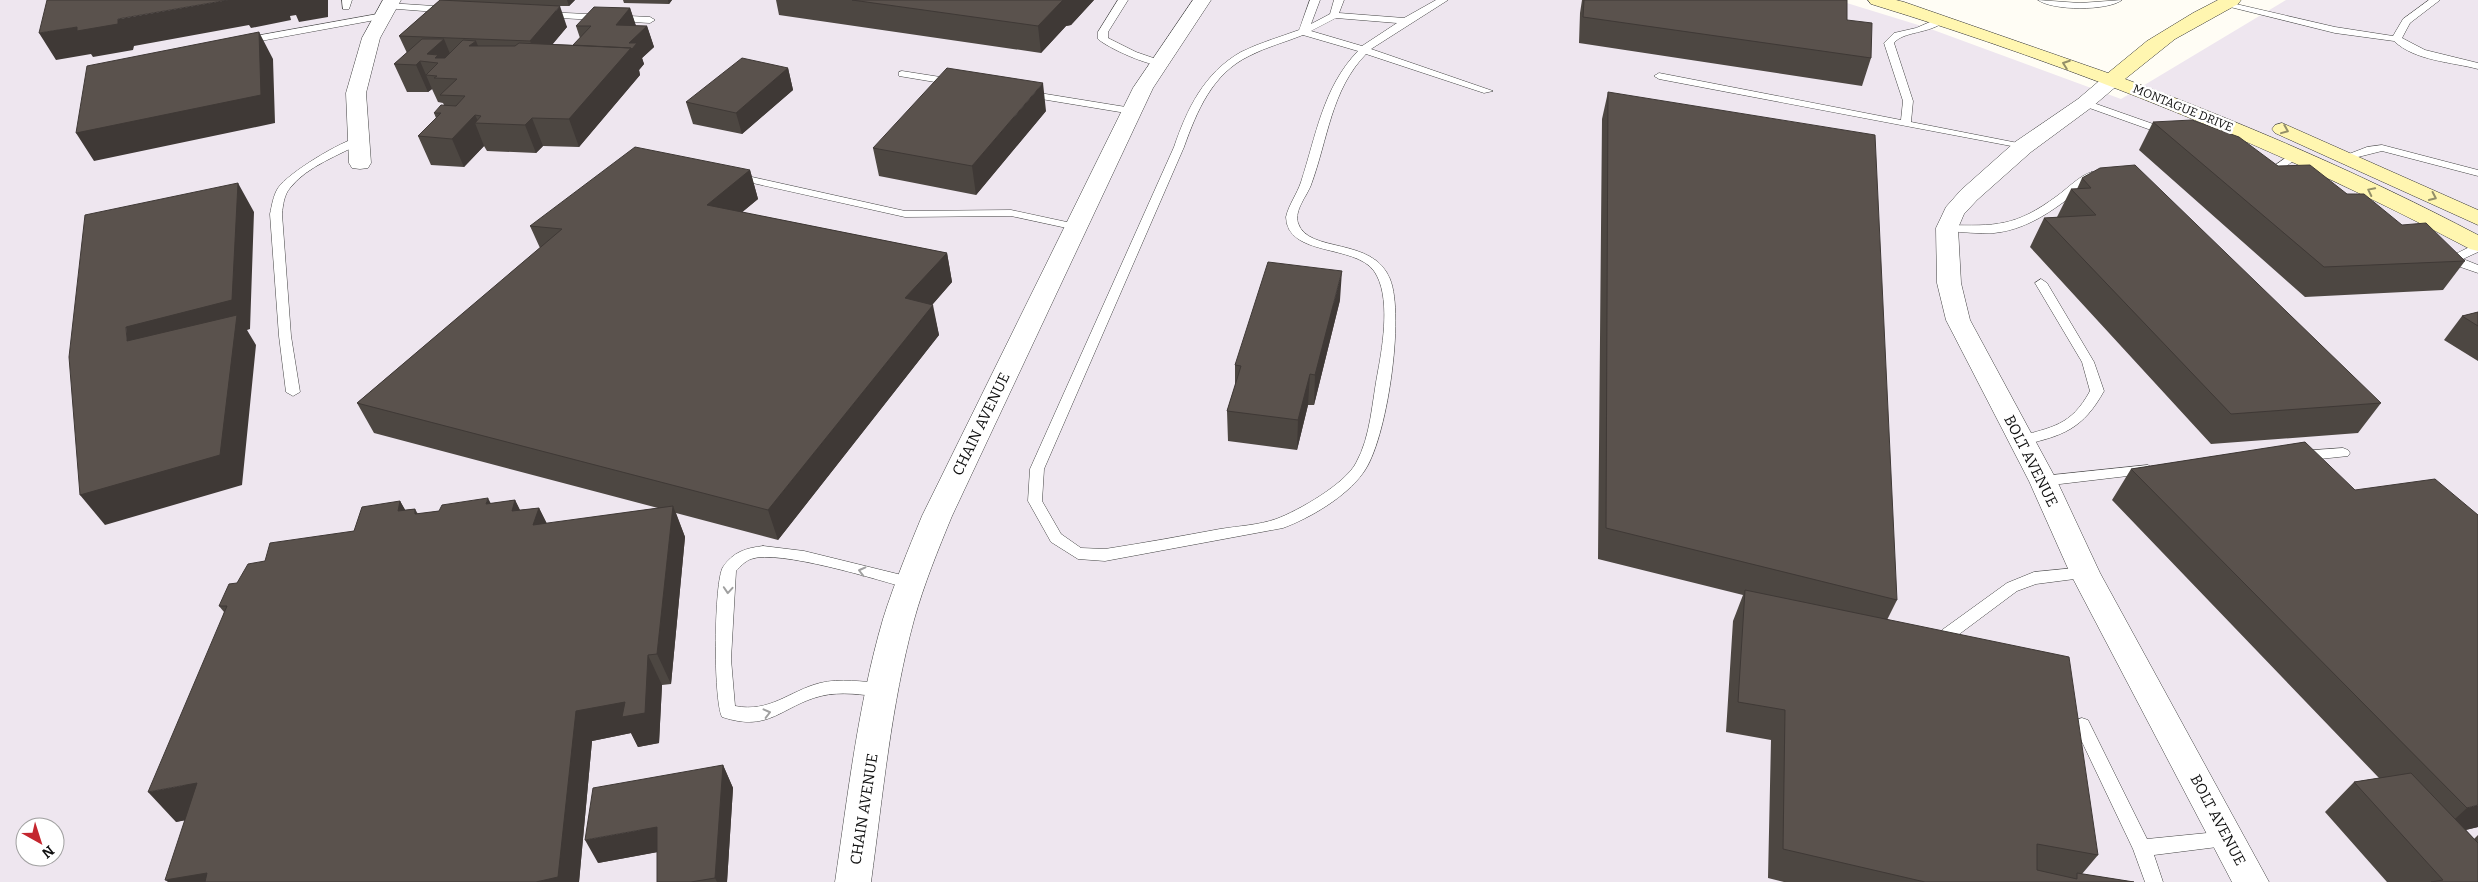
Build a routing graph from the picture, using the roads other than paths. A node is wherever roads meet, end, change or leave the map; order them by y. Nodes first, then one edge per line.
1 (1123, 0) edge
2 (1202, 0) edge
3 (1315, 0) edge
4 (1338, 0) edge
5 (1443, 0) edge
6 (1877, 0) edge
7 (1928, 0) edge
8 (2043, 0) edge
9 (2116, 0) edge
10 (2434, 0) edge
11 (2228, 2) edge
12 (388, 7) edge
13 (455, 10) edge
14 (532, 14) edge
15 (1334, 16) junction
16 (650, 20) dead end
17 (1406, 20) junction
18 (1940, 21) junction
19 (1303, 32) junction
20 (2397, 39) junction
21 (231, 43) edge
22 (1364, 50) junction
23 (1160, 63) junction
24 (2478, 66) edge
25 (902, 74) dead end
26 (2119, 74) junction
27 (1659, 76) dead end
28 (960, 83) edge
29 (1488, 91) dead end
30 (1017, 92) edge
31 (2085, 103) junction
32 (1132, 111) junction
33 (1906, 124) junction
34 (2180, 137) edge
35 (359, 140) junction
36 (2023, 146) junction
37 (2294, 155) junction
38 (2346, 157) junction
39 (360, 163) dead end
40 (2097, 172) edge
41 (719, 173) edge
42 (2271, 173) edge
43 (2478, 173) edge
44 (2476, 216) edge
45 (1076, 227) junction
46 (1947, 228) junction
47 (2478, 245) edge
48 (2436, 253) edge
49 (2453, 260) junction
50 (2478, 269) edge
51 (2041, 283) dead end
52 (293, 392) dead end
53 (2022, 440) junction
54 (2343, 453) dead end
55 (2283, 458) edge
56 (2164, 468) edge
57 (2043, 481) junction
58 (2085, 573) junction
59 (910, 583) junction
60 (1948, 634) edge
61 (883, 690) junction
62 (2082, 725) dead end
63 (2228, 839) junction
64 (2142, 848) junction
65 (852, 882) edge
66 (2154, 882) edge
67 (2252, 882) edge

1 - 23 lane
2 - 23 street, CHAIN AVENUE
3 - 19 lane
4 - 15 lane
5 - 17 lane
6 - 18 main road, MONTAGUE DRIVE
7 - 26 main road, MONTAGUE DRIVE
8 - 9 lane
10 - 20 lane
11 - 20 lane
11 - 26 main road
12 - 13 lane
12 - 21 lane
12 - 35 street
14 - 16 lane
15 - 17 lane
15 - 19 lane
17 - 22 lane
26 -> 18 main road, MONTAGUE DRIVE
18 - 33 lane
19 - 22 lane
19 - 22 lane
20 - 24 lane
22 - 29 lane
23 - 32 street, CHAIN AVENUE
25 - 28 lane
26 - 31 street
26 - 37 main road, MONTAGUE DRIVE
26 -> 38 main road, MONTAGUE DRIVE
27 - 33 lane
30 - 32 lane
31 - 34 lane
31 - 36 street
32 - 45 street, CHAIN AVENUE
33 - 36 lane
35 - 39 street
35 - 52 lane
36 - 46 street
37 - 42 lane
47 -> 37 main road, MONTAGUE DRIVE
38 - 43 lane
38 -> 44 main road, MONTAGUE DRIVE
40 - 46 lane
41 - 45 lane
45 - 59 street, CHAIN AVENUE
46 - 53 street, BOLT AVENUE
47 - 49 lane
48 - 49 lane
49 - 50 lane
51 - 53 lane
53 - 57 street, BOLT AVENUE
54 - 55 lane
56 - 57 lane
57 - 58 street, BOLT AVENUE
58 - 60 lane
58 - 63 street, BOLT AVENUE
59 - 61 street, CHAIN AVENUE
59 -> 61 lane
61 - 65 street, CHAIN AVENUE
62 - 64 lane
63 - 64 lane
63 - 67 street, BOLT AVENUE
64 - 66 lane

